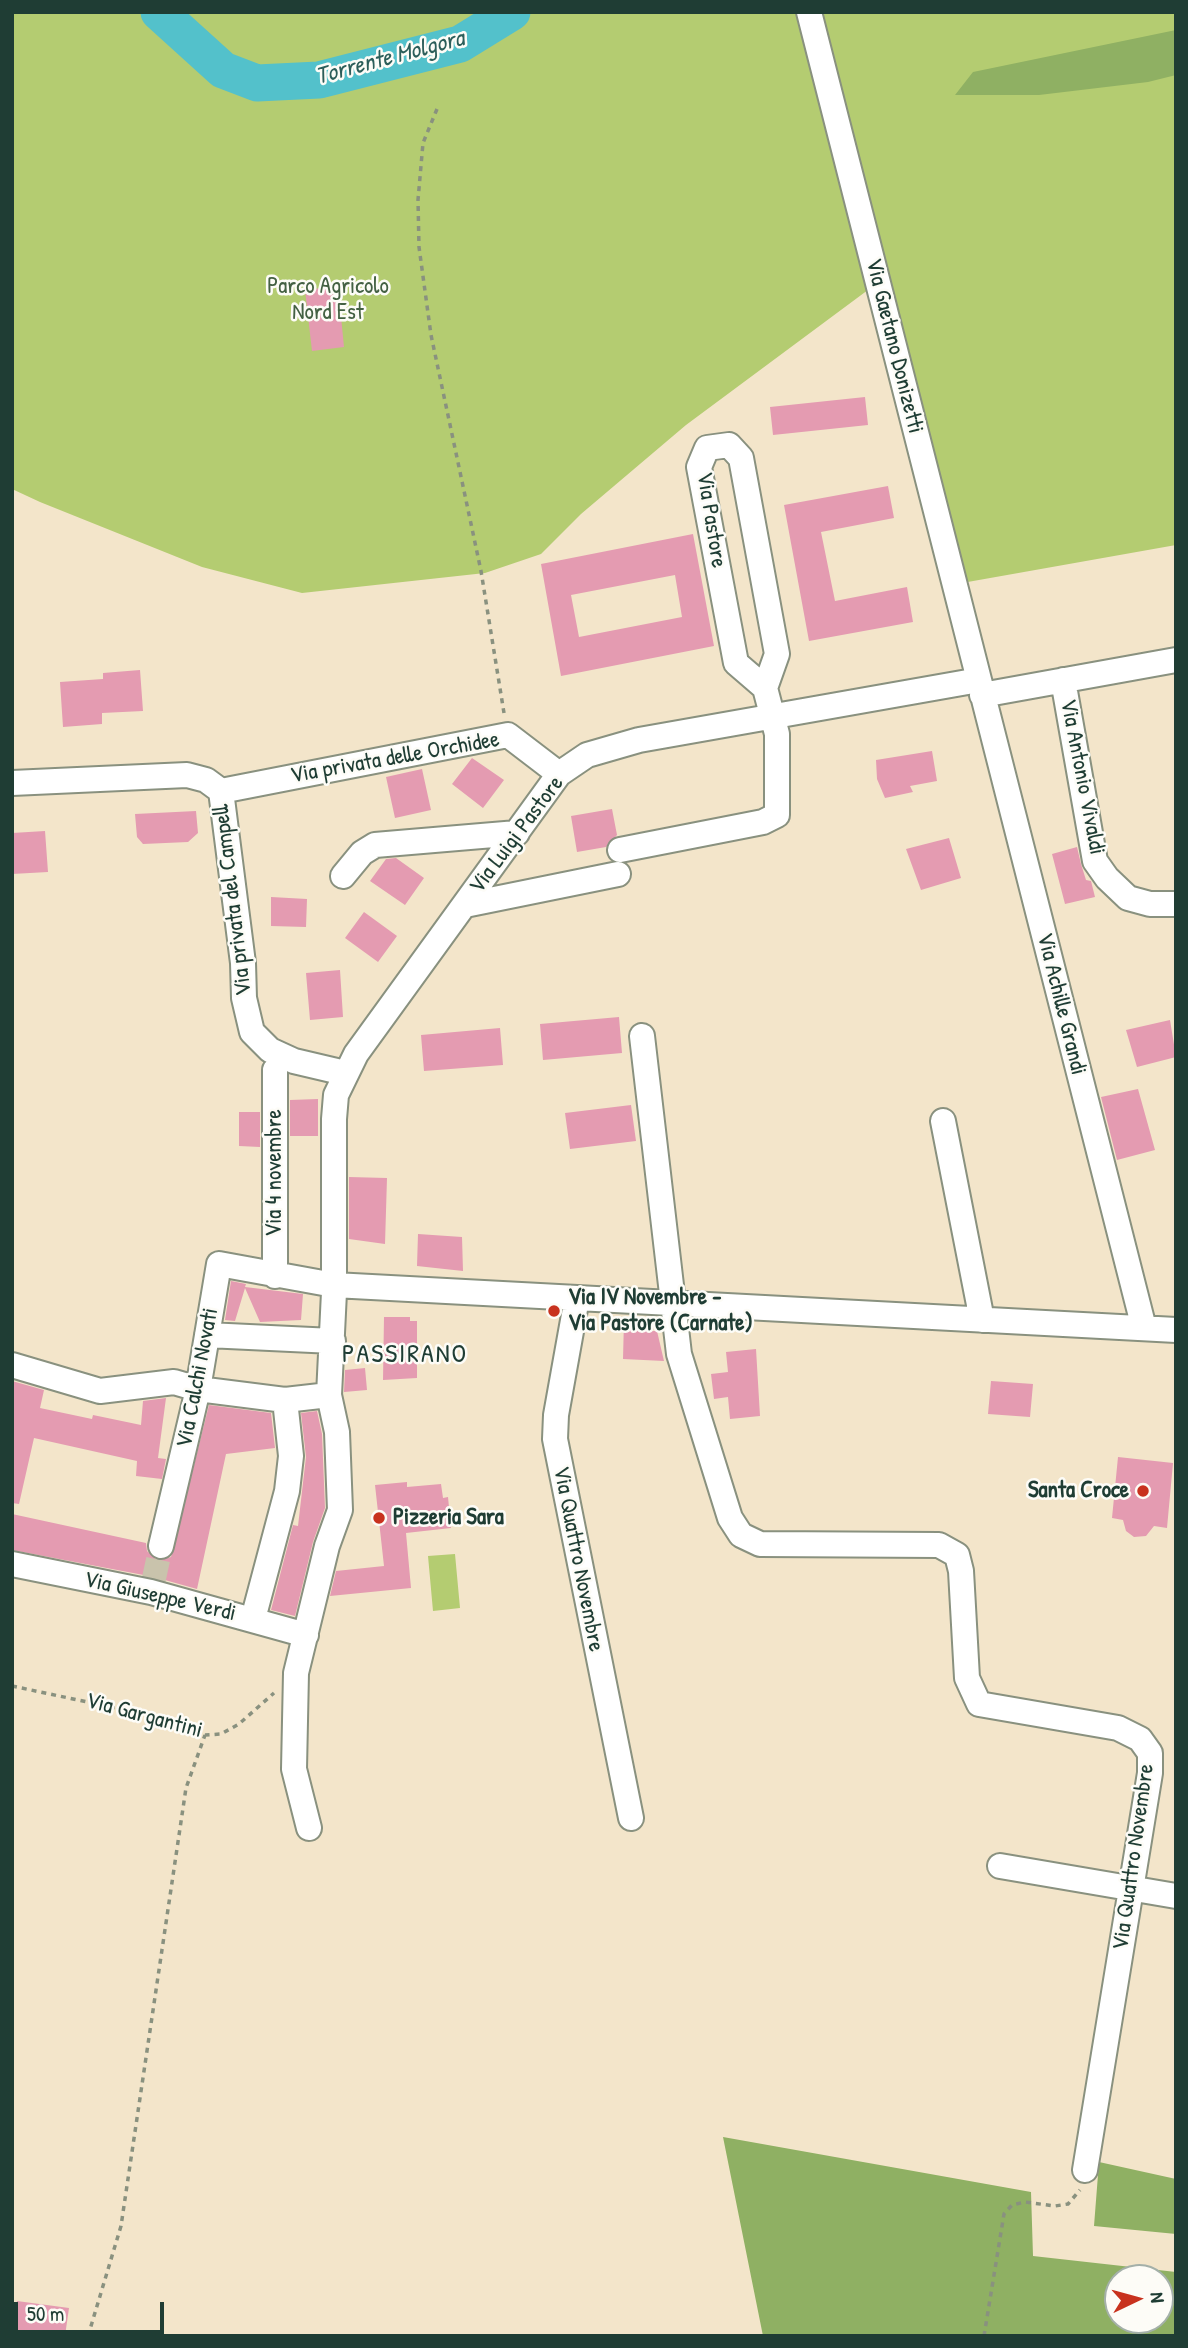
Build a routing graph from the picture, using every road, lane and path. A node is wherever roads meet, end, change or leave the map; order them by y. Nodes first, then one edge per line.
1 (810, 12) edge
2 (437, 109) dead end
3 (764, 586) junction
4 (724, 595) junction
5 (1176, 660) edge
6 (1063, 680) junction
7 (980, 687) junction
8 (765, 688) junction
9 (773, 717) junction
10 (508, 735) junction
11 (559, 774) junction
12 (12, 783) edge
13 (221, 792) junction
14 (517, 833) junction
15 (343, 876) dead end
16 (1176, 904) edge
17 (465, 905) junction
18 (642, 1037) dead end
19 (275, 1070) dead end
20 (345, 1073) junction
21 (943, 1121) dead end
22 (275, 1276) junction
23 (334, 1284) junction
24 (577, 1298) junction
25 (674, 1303) junction
26 (982, 1320) junction
27 (1144, 1328) junction
28 (1176, 1330) edge
29 (207, 1335) junction
30 (332, 1341) junction
31 (12, 1365) edge
32 (198, 1389) junction
33 (330, 1395) junction
34 (285, 1400) junction
35 (161, 1546) tunnel mouth
36 (12, 1564) edge
37 (253, 1619) junction
38 (306, 1635) junction
39 (296, 1673) junction
40 (12, 1686) edge
41 (205, 1735) junction
42 (631, 1818) dead end
43 (309, 1828) dead end
44 (1000, 1866) dead end
45 (1131, 1888) junction
46 (1176, 1896) edge
47 (1085, 2170) joint
48 (88, 2336) edge
49 (984, 2336) edge

1 - 7 street, Via Gaetano Donizetti
2 - 10 path
3 - 4 street, Via Pastore
3 - 4 street, Via Pastore
3 - 8 street, Via Pastore
4 - 8 street, Via Pastore
5 - 6 street
6 - 7 street
6 - 16 street, Via Antonio Vivaldi
7 - 9 street, Via Luigi Pastore
7 - 27 street, Via Achille Grandi
8 - 9 street
9 - 11 street, Via Luigi Pastore
9 - 17 street
10 - 11 street, Via privata delle Orchidee
10 - 13 street, Via privata delle Orchidee
11 - 14 street, Via Luigi Pastore
12 - 13 street, Via privata del Campell
13 - 20 street, Via privata del Campell
14 - 15 street
14 - 17 street, Via Luigi Pastore
17 - 20 street, Via Luigi Pastore
18 - 25 street, Via Quattro Novembre
19 - 22 street, Via 4 novembre
20 - 23 street, Via Luigi Pastore
21 - 26 street
22 - 23 street
22 - 29 street, Via Calchi Novati
23 - 24 street
23 - 30 street
24 - 25 street
24 - 42 street, Via Quattro Novembre
25 - 26 street
25 - 45 street, Via Quattro Novembre
26 - 27 street
27 - 28 street
29 - 30 street
29 - 32 street, Via Calchi Novati
30 - 33 street
31 - 32 street
32 - 34 street
32 - 35 street, Via Calchi Novati
33 - 34 street
33 - 38 street
34 - 37 street
36 - 37 street, Via Giuseppe Verdi
37 - 38 street, Via Giuseppe Verdi
38 - 39 street
39 - 41 path, Via Gargantini
39 - 43 street
40 - 41 path, Via Gargantini
41 - 48 path
44 - 45 street
45 - 46 street
45 - 47 street, Via Quattro Novembre
47 - 49 path

